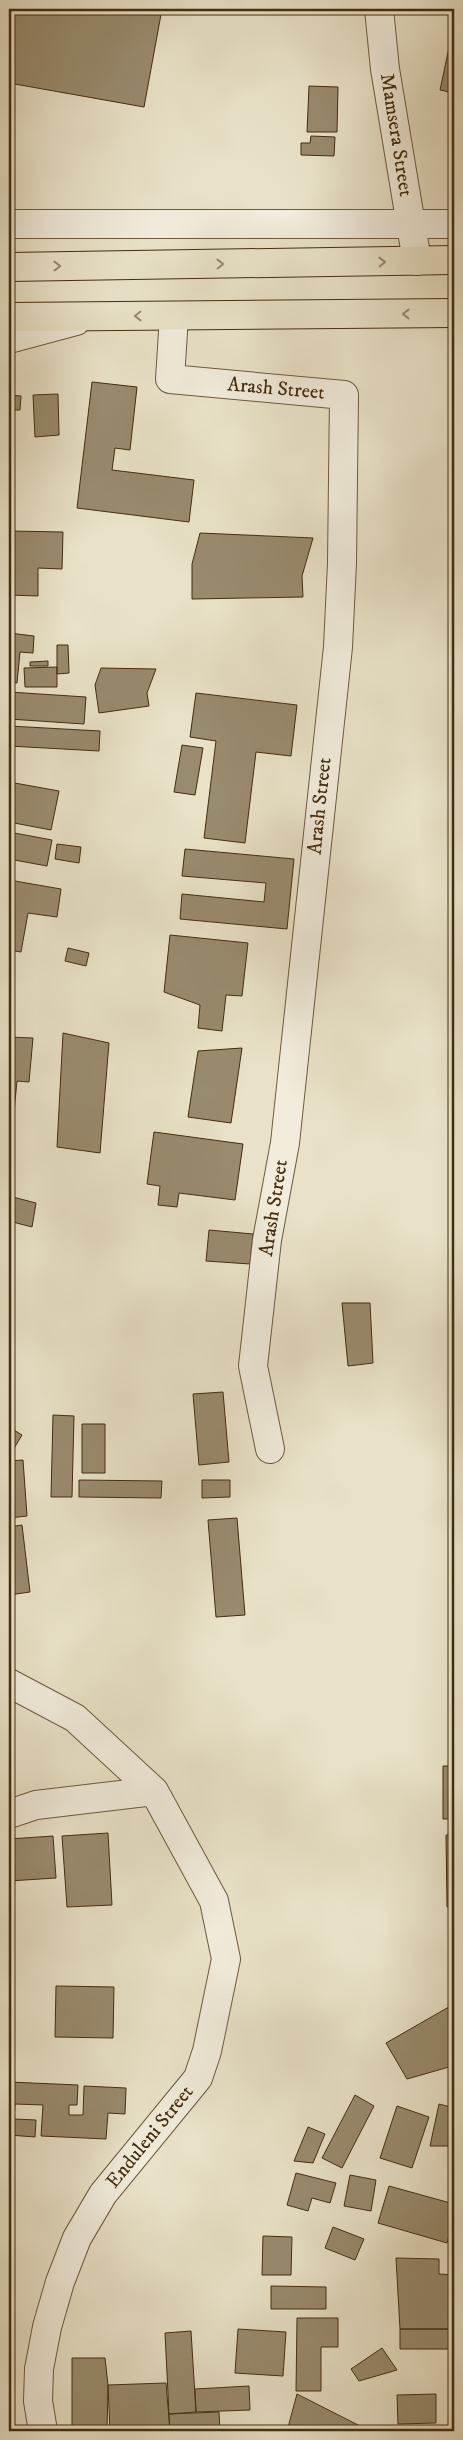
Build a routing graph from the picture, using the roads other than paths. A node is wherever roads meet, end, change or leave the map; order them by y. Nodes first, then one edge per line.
1 (379, 9) edge
2 (9, 224) edge
3 (454, 224) edge
4 (411, 225) junction
5 (454, 260) edge
6 (417, 261) junction
7 (9, 267) edge
8 (454, 313) edge
9 (174, 316) junction
10 (9, 317) edge
11 (92, 317) junction
12 (9, 339) edge
13 (270, 1449) dead end
14 (9, 1683) edge
15 (154, 1791) junction
16 (9, 1814) edge
17 (43, 2431) edge

1 - 4 street, Mamsera Street
2 - 4 street
3 - 4 street
4 - 6 street, Mamsera Street
5 - 6 highway
7 -> 6 highway
8 -> 9 highway
9 -> 11 highway
9 - 13 street, Arash Street
10 - 11 highway
11 - 12 street
14 - 15 street, Enduleni Street
15 - 16 street
15 - 17 street, Enduleni Street

